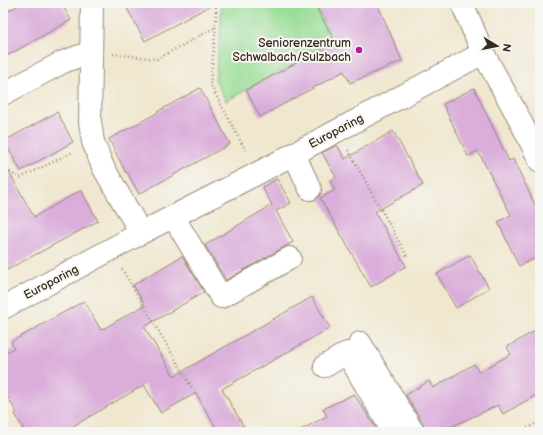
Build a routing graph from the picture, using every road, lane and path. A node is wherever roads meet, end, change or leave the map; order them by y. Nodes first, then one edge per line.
1 (92, 3) edge
2 (216, 3) edge
3 (462, 3) edge
4 (216, 26) junction
5 (91, 52) junction
6 (483, 53) junction
7 (3, 94) edge
8 (338, 130) junction
9 (93, 142) junction
10 (294, 154) junction
11 (540, 161) edge
12 (3, 168) edge
13 (258, 173) junction
14 (310, 189) dead end
15 (173, 216) junction
16 (141, 233) junction
17 (111, 250) junction
18 (407, 256) dead end
19 (290, 258) dead end
20 (3, 308) edge
21 (360, 343) dead end
22 (325, 366) dead end
23 (197, 396) dead end
24 (540, 421) edge
25 (97, 427) dead end
26 (88, 432) edge
27 (393, 432) edge
28 (413, 432) edge
29 (520, 432) edge

1 - 5 street
2 - 4 path
3 - 6 street
4 - 5 path
4 - 13 path
5 - 7 street
5 - 9 street
6 - 8 street, Europaring
6 - 11 street
8 - 10 street, Europaring
8 - 18 path
9 - 12 path
9 - 16 street
10 - 13 street, Europaring
10 - 14 street
13 - 15 street, Europaring
15 - 16 street, Europaring
15 - 19 street
16 - 17 street, Europaring
17 - 20 street, Europaring
17 - 23 path
21 - 28 street
22 - 27 street
24 - 29 path
25 - 26 path

